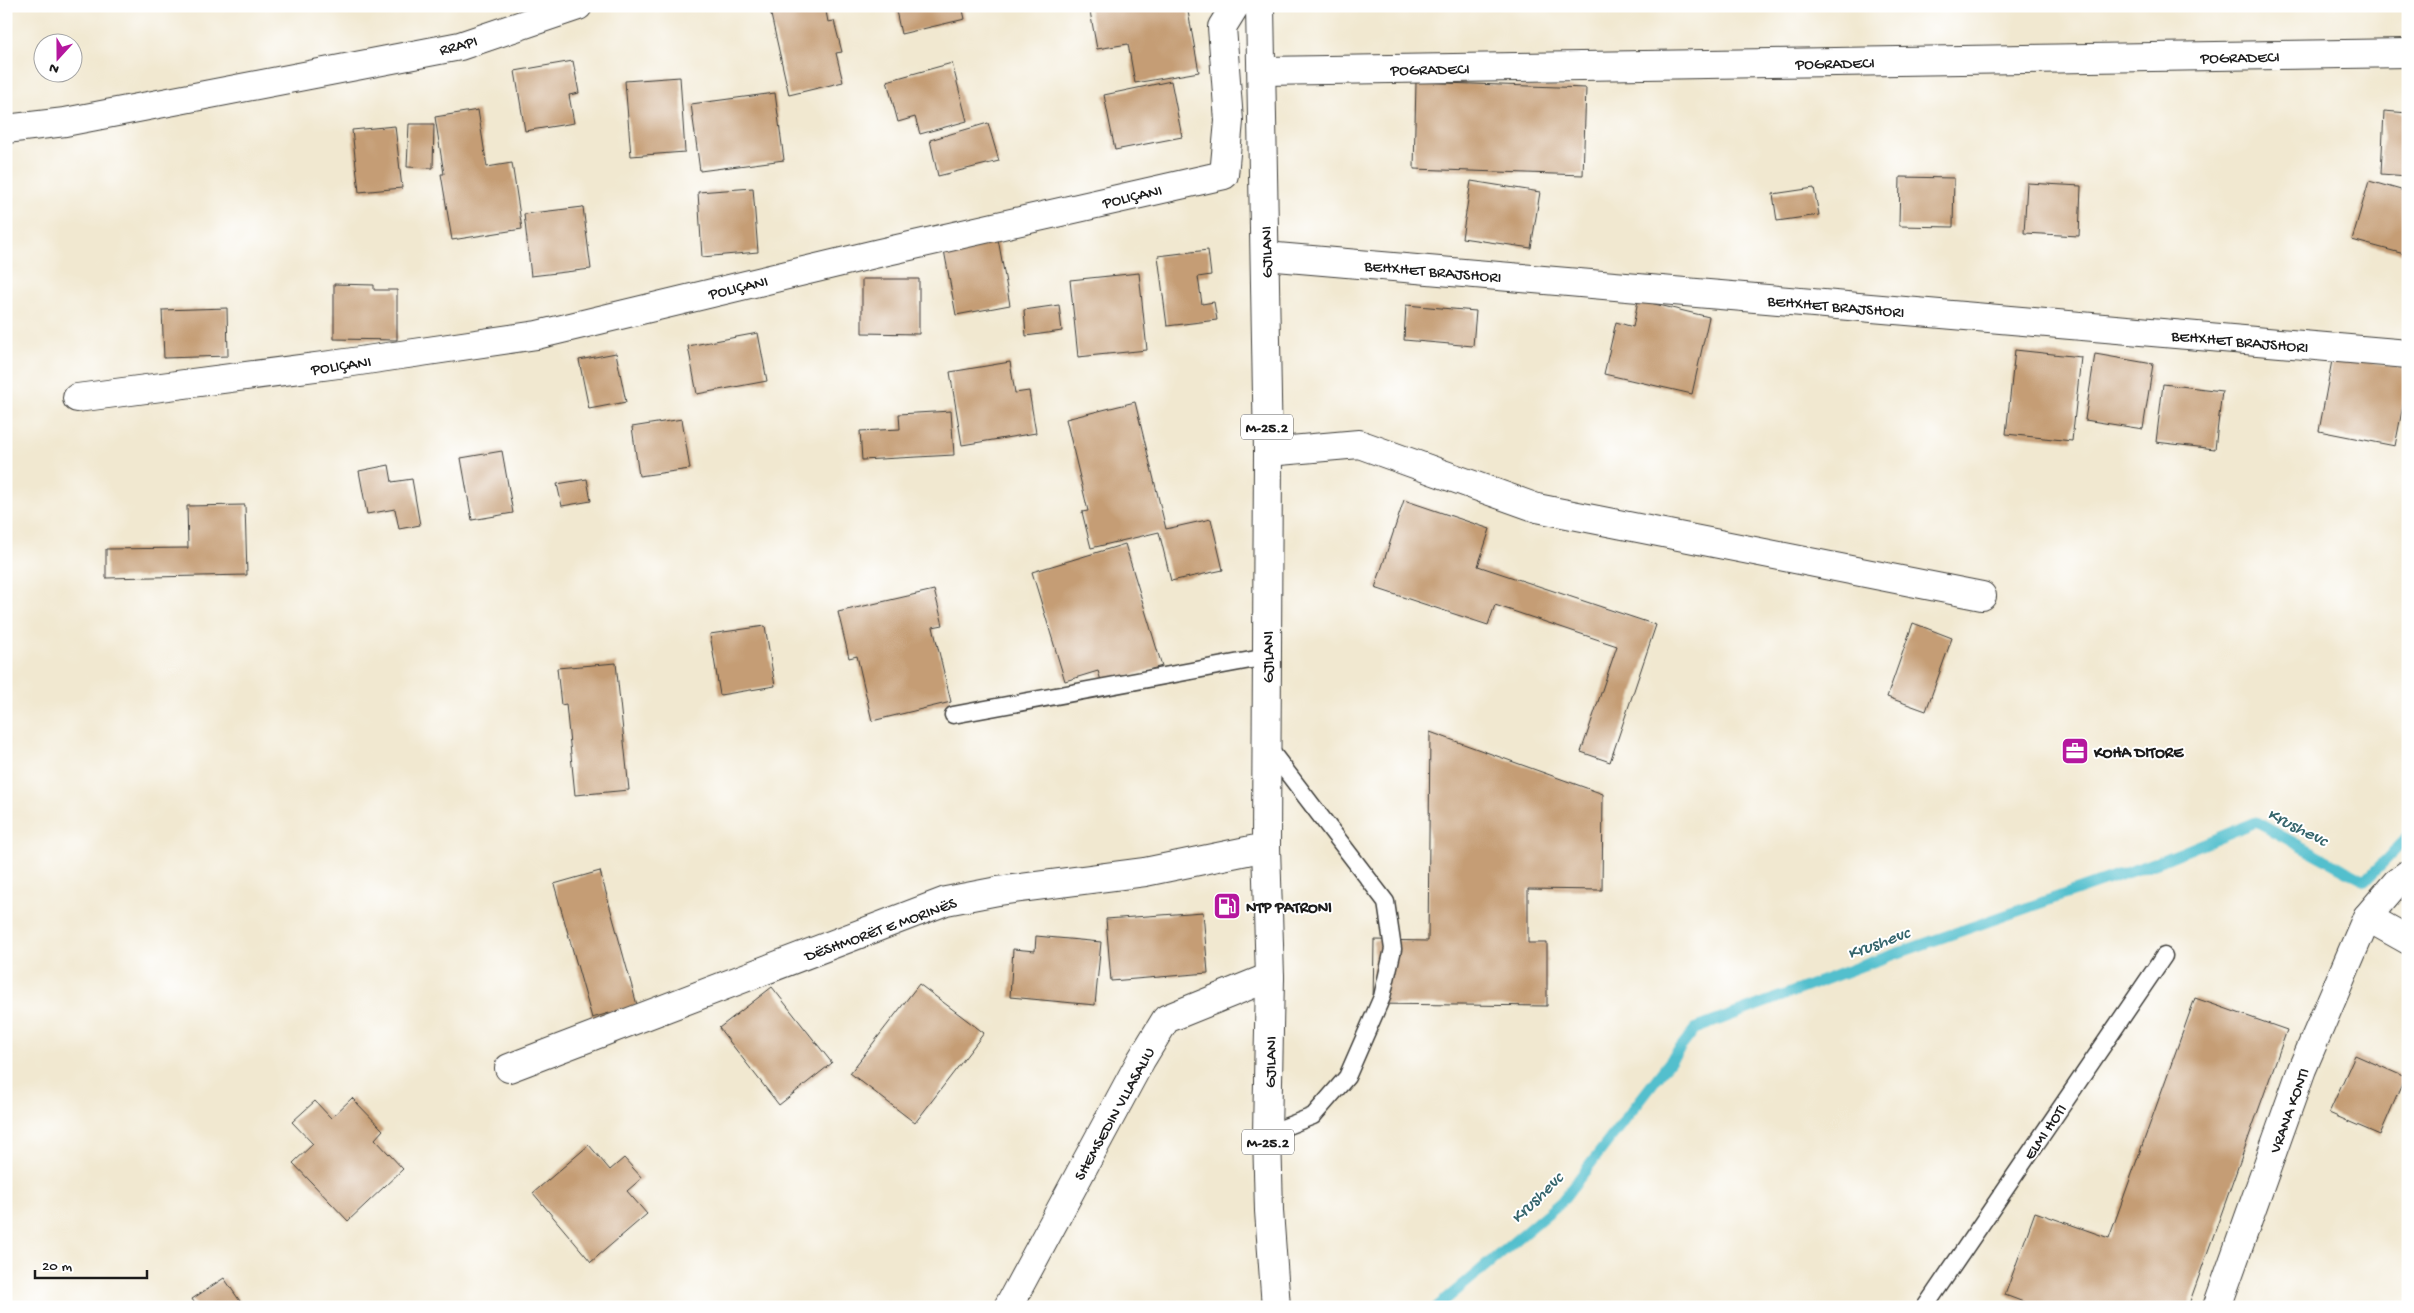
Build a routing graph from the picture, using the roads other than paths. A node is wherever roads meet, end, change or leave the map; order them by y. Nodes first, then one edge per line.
1 (578, 6) edge
2 (1235, 6) edge
3 (1260, 6) edge
4 (2408, 53) edge
5 (1262, 71) junction
6 (6, 129) edge
7 (1265, 256) junction
8 (2408, 354) edge
9 (77, 398) dead end
10 (1268, 452) junction
11 (1982, 596) dead end
12 (1267, 657) junction
13 (953, 715) dead end
14 (1267, 746) junction
15 (1266, 847) junction
16 (2408, 874) edge
17 (2367, 917) junction
18 (2408, 940) edge
19 (2164, 956) dead end
20 (1270, 977) junction
21 (509, 1068) dead end
22 (1268, 1134) junction
23 (1008, 1307) edge
24 (1276, 1307) edge
25 (1925, 1307) edge
26 (2217, 1307) edge

1 - 6 street, RRAPI
2 - 9 street, POLIÇANI
3 - 5 street, GJILANI / M-25.2
4 - 5 street, POGRADECI
5 - 7 street, GJILANI / M-25.2
7 - 8 street, BEHXHET BRAJSHORI
7 - 10 street, GJILANI / M-25.2
10 - 11 street
10 - 12 street, GJILANI / M-25.2
12 - 13 lane
12 - 14 street, GJILANI / M-25.2
14 - 15 street, GJILANI / M-25.2
14 - 22 lane
15 - 20 street, GJILANI / M-25.2
15 - 21 street, DËSHMORËT E MORINËS
16 - 17 street, VRANA KONTI
17 - 18 street
17 - 26 street, VRANA KONTI
19 - 25 lane, ELMI HOTI
20 - 22 street, GJILANI / M-25.2
20 - 23 street, SHEMSEDIN VLLASALIU
22 - 24 street, GJILANI / M-25.2

